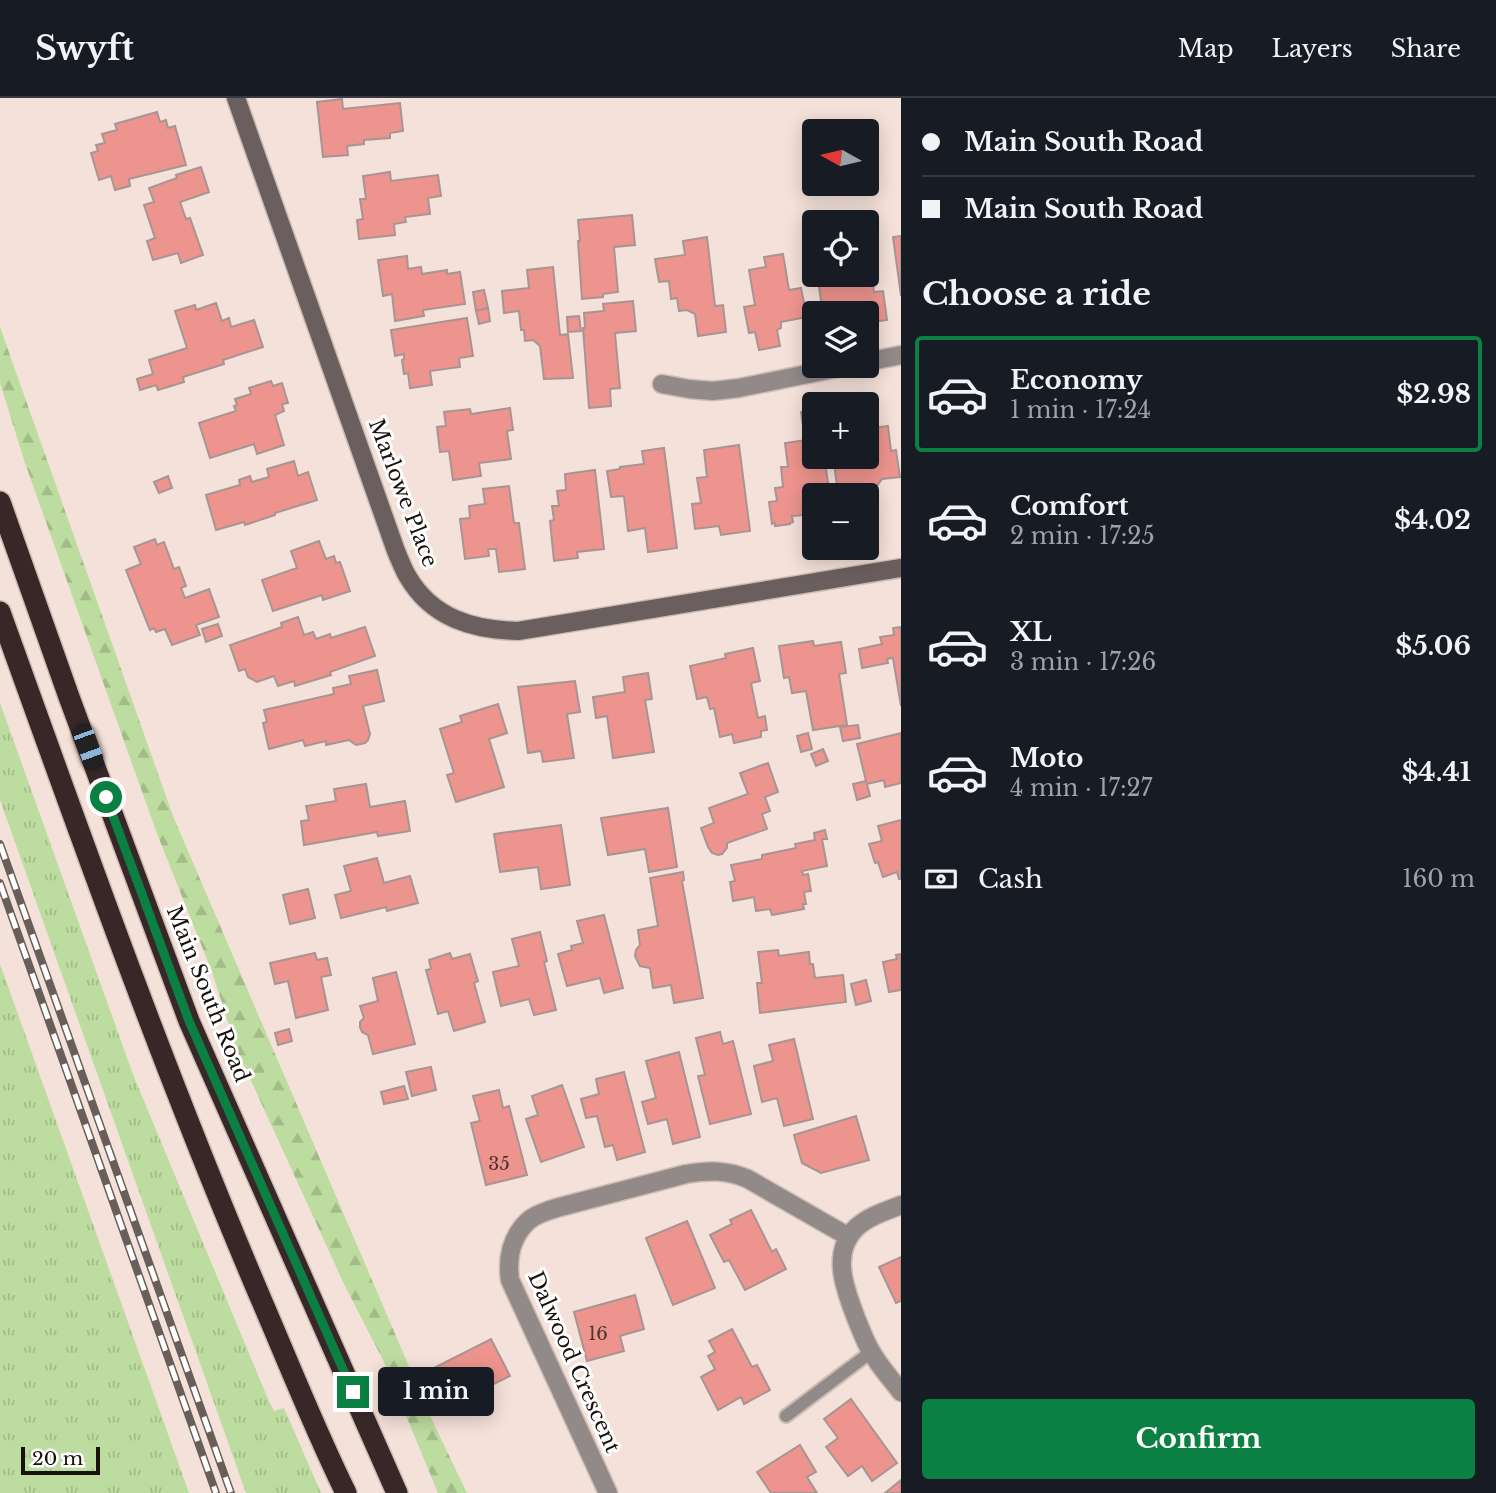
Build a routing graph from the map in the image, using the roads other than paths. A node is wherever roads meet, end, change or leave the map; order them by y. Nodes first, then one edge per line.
1 (236, 98) edge
2 (901, 355) edge
3 (879, 359) edge
4 (802, 375) edge
5 (663, 384) dead end
6 (0, 502) edge
7 (901, 568) edge
8 (0, 612) edge
9 (901, 1205) edge
10 (849, 1237) junction
11 (871, 1352) junction
12 (901, 1392) edge
13 (786, 1416) dead end
14 (337, 1483) edge
15 (346, 1493) edge
16 (397, 1493) edge
17 (608, 1493) edge

1 - 7 street, Marlowe Place
2 - 3 street
4 - 5 street
6 - 16 highway, Main South Road
8 - 14 highway
9 - 10 street
10 - 11 street
10 - 17 street, Dalwood Crescent
11 - 12 street
11 - 13 lane
14 - 15 highway

